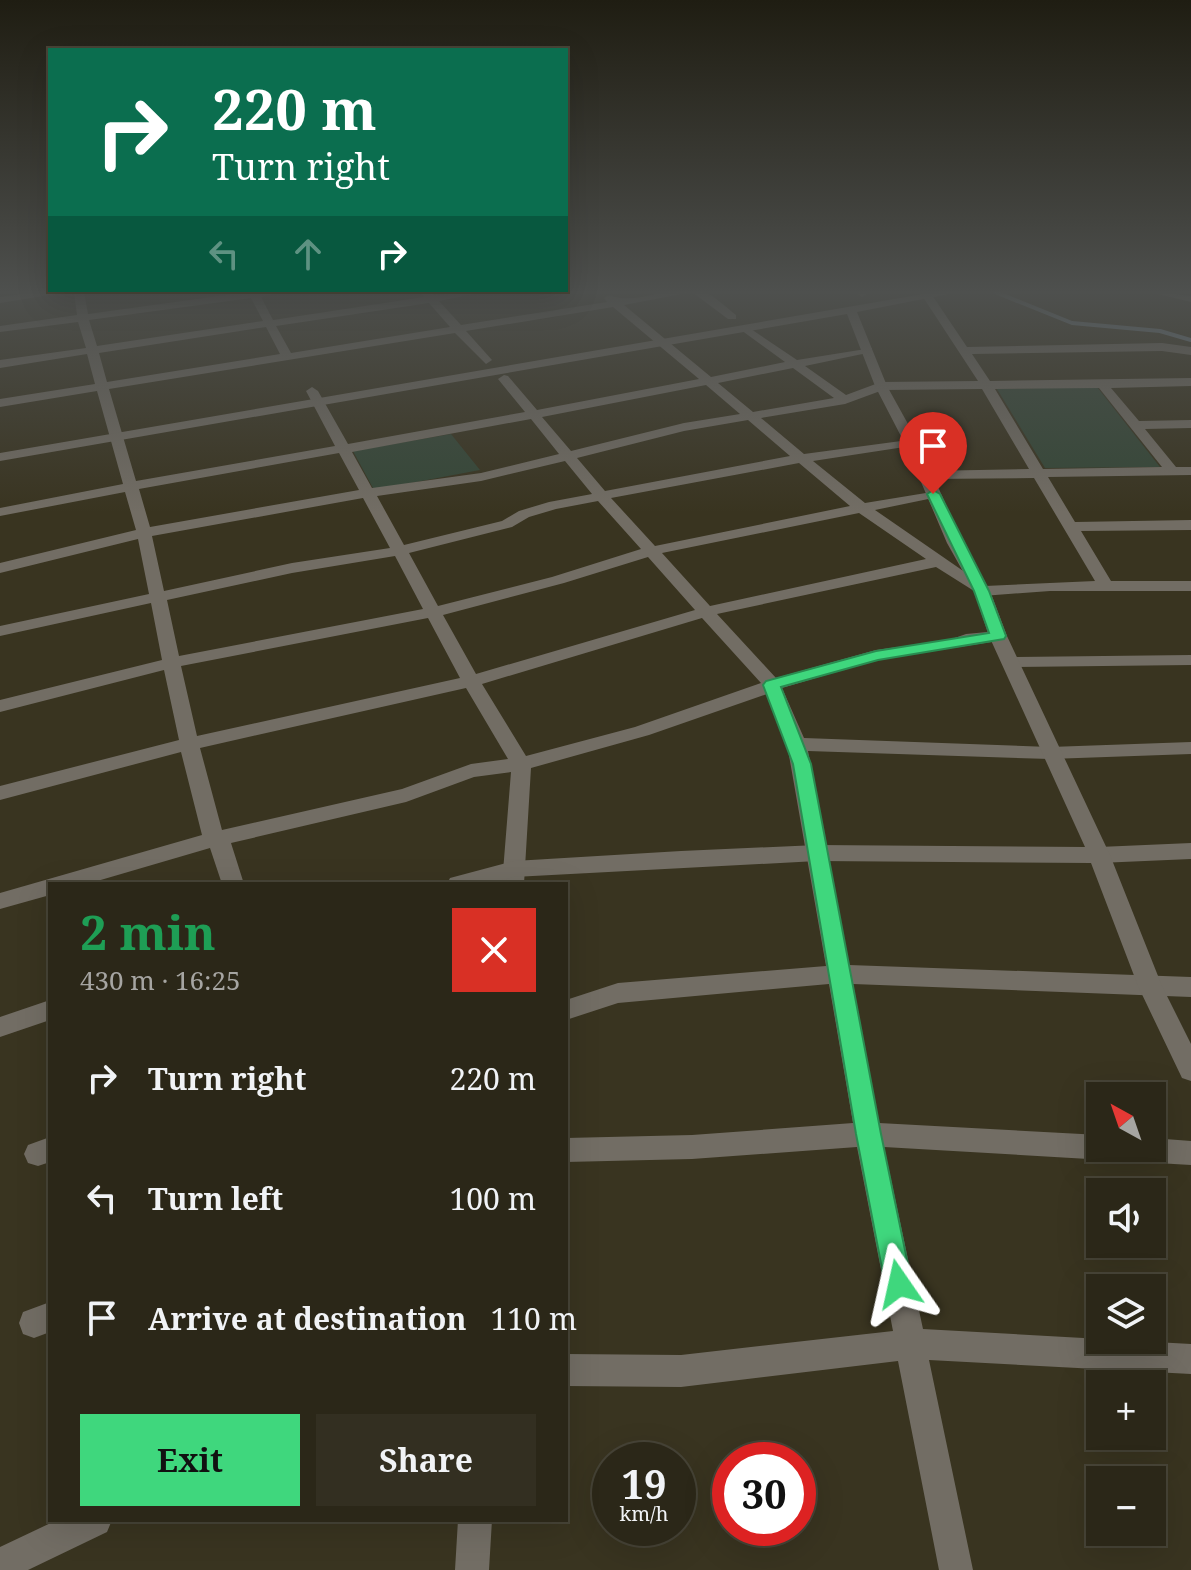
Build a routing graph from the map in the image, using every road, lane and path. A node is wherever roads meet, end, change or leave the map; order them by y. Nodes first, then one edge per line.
1 (98, 365) edge
2 (235, 365) edge
3 (462, 365) edge
4 (516, 365) edge
5 (692, 365) edge
6 (787, 365) edge
7 (796, 365) edge
8 (874, 365) edge
9 (974, 365) edge
10 (504, 379) dead end
11 (708, 379) junction
12 (1191, 382) edge
13 (1102, 384) junction
14 (105, 386) junction
15 (881, 386) junction
16 (987, 386) junction
17 (314, 397) junction
18 (845, 400) junction
19 (0, 403) edge
20 (533, 415) junction
21 (753, 417) junction
22 (1191, 424) edge
23 (1135, 425) junction
24 (116, 431) junction
25 (911, 442) junction
26 (0, 444) edge
27 (340, 448) junction
28 (568, 455) junction
29 (0, 457) edge
30 (802, 458) junction
31 (1172, 471) junction
32 (1191, 471) edge
33 (1038, 472) junction
34 (926, 475) junction
35 (130, 487) junction
36 (367, 493) junction
37 (933, 494) junction
38 (603, 498) junction
39 (860, 507) junction
40 (0, 512) edge
41 (1191, 525) edge
42 (1072, 527) junction
43 (144, 533) junction
44 (399, 551) junction
45 (651, 551) junction
46 (936, 562) junction
47 (0, 568) edge
48 (1105, 585) junction
49 (1191, 586) edge
50 (982, 591) junction
51 (156, 597) junction
52 (433, 612) junction
53 (705, 612) junction
54 (0, 631) edge
55 (998, 636) junction
56 (1191, 660) edge
57 (1011, 662) junction
58 (172, 663) junction
59 (471, 681) junction
60 (772, 685) junction
61 (0, 706) edge
62 (189, 744) junction
63 (797, 744) junction
64 (1191, 748) edge
65 (1050, 753) junction
66 (521, 764) junction
67 (0, 793) edge
68 (214, 839) junction
69 (1191, 851) edge
70 (817, 853) junction
71 (1099, 855) junction
72 (514, 877) edge
73 (66, 882) edge
74 (232, 882) edge
75 (474, 882) edge
76 (48, 888) edge
77 (0, 901) edge
78 (839, 974) junction
79 (1150, 986) junction
80 (1191, 987) edge
81 (568, 1009) edge
82 (48, 1011) edge
83 (0, 1027) edge
84 (1191, 1070) edge
85 (868, 1134) junction
86 (1086, 1146) edge
87 (568, 1150) edge
88 (1166, 1151) edge
89 (1191, 1153) edge
90 (911, 1344) junction
91 (1191, 1359) edge
92 (568, 1370) edge
93 (91, 1522) edge
94 (475, 1522) edge
95 (0, 1565) edge
96 (472, 1570) edge
97 (956, 1570) edge

1 - 14 street
2 - 14 street
3 - 17 street
4 - 17 street
5 - 11 street
6 - 11 street
7 - 18 street
8 - 15 street
9 - 16 street
10 - 20 street
11 - 20 street
11 - 21 street
12 - 13 street
13 - 16 street
13 - 23 street
14 - 19 street
14 - 24 street
15 - 16 street
15 - 18 street
15 - 25 street
16 - 33 street
17 - 24 street
17 - 27 street
18 - 21 street
20 - 27 street
20 - 28 street
21 - 28 street
21 - 30 street
22 - 23 street
23 - 31 street
24 - 26 street
24 - 29 street
24 - 35 street
25 - 30 street
25 - 34 street
27 - 35 street
27 - 36 street
28 - 36 street
28 - 38 street
30 - 38 street
30 - 39 street
31 - 32 street
31 - 33 street
33 - 34 street
33 - 42 street
34 - 37 street
35 - 40 street
35 - 43 street
36 - 43 street
36 - 44 street
37 - 39 street
37 - 50 street
38 - 44 street
38 - 45 street
39 - 45 street
39 - 46 street
41 - 42 street
42 - 48 street
43 - 47 street
43 - 51 street
44 - 51 street
44 - 52 street
45 - 52 street
45 - 53 street
46 - 50 street
46 - 53 street
48 - 49 street
48 - 50 street
50 - 55 street
51 - 54 street
51 - 58 street
52 - 58 street
52 - 59 street
53 - 59 street
53 - 60 street
55 - 57 street
55 - 60 street
56 - 57 street
57 - 65 street
58 - 61 street
58 - 62 street
59 - 62 street
59 - 66 street
60 - 63 street
60 - 66 street
62 - 67 street
62 - 68 street
63 - 65 street
63 - 70 street
64 - 65 street
65 - 71 street
66 - 68 street
66 - 72 street
68 - 73 street
68 - 74 street
69 - 71 street
70 - 71 street
70 - 72 street
70 - 78 street
71 - 79 street
72 - 75 street
76 - 77 street
78 - 79 street
78 - 81 street
78 - 85 street
79 - 80 street
79 - 84 street
82 - 83 street
85 - 86 street
85 - 87 street
85 - 90 street
88 - 89 street
90 - 91 street
90 - 92 street
90 - 97 street
93 - 95 street
94 - 96 street

